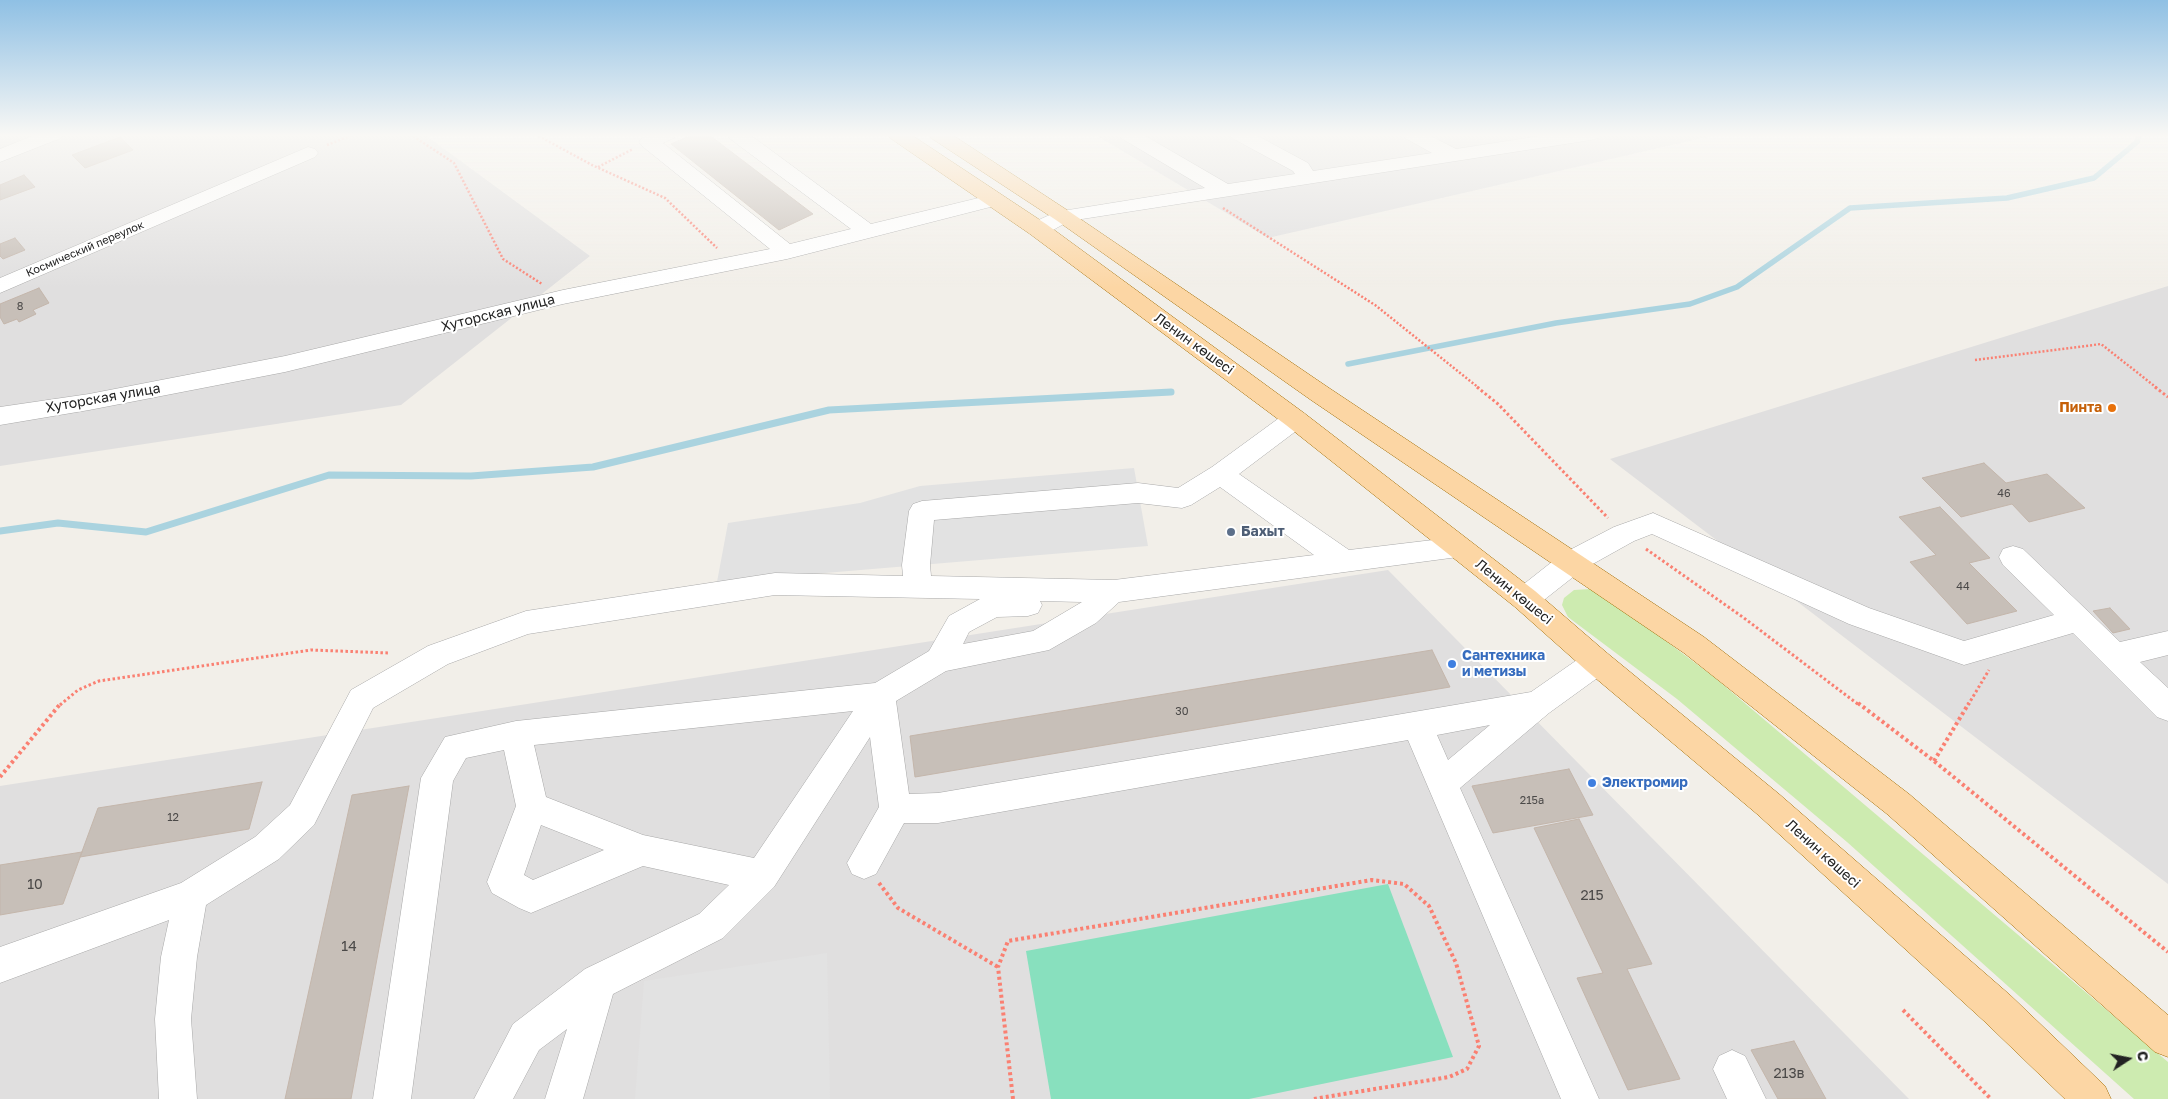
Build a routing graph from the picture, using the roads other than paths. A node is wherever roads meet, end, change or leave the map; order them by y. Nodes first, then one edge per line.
1 (233, 185) edge
2 (712, 185) edge
3 (805, 185) edge
4 (973, 185) edge
5 (1016, 185) edge
6 (1217, 185) edge
7 (1261, 185) edge
8 (1225, 190) junction
9 (995, 200) junction
10 (1063, 216) junction
11 (1038, 229) junction
12 (868, 232) junction
13 (787, 252) junction
14 (0, 286) edge
15 (0, 416) edge
16 (1295, 419) junction
17 (1221, 474) junction
18 (1458, 546) junction
19 (2013, 557) dead end
20 (1343, 561) junction
21 (1572, 562) junction
22 (918, 586) junction
23 (1112, 591) junction
24 (1525, 599) junction
25 (2078, 620) junction
26 (2168, 643) edge
27 (2114, 656) junction
28 (939, 660) junction
29 (1597, 662) junction
30 (880, 695) junction
31 (1538, 704) junction
32 (2168, 708) edge
33 (1418, 725) junction
34 (516, 734) junction
35 (1443, 783) junction
36 (532, 806) junction
37 (895, 809) junction
38 (642, 850) junction
39 (864, 863) road end
40 (762, 876) junction
41 (191, 896) junction
42 (0, 965) edge
43 (598, 982) junction
44 (2168, 1039) edge
45 (178, 1099) edge
46 (392, 1099) edge
47 (493, 1099) edge
48 (564, 1099) edge
49 (1580, 1099) edge
50 (2092, 1099) edge

1 - 14 street, Космический переулок
2 - 13 street
3 - 12 street
4 - 9 main road, Ленин көшесі
5 - 10 main road
6 - 8 street
7 - 8 street
8 - 10 street
9 - 11 main road, Ленин көшесі
9 - 12 street, Хуторская улица
10 - 11 street
10 - 21 main road
11 - 16 main road, Ленин көшесі
12 - 13 street, Хуторская улица
13 - 15 street, Хуторская улица
16 - 17 street
16 - 18 main road, Ленин көшесі
17 - 20 street
17 - 22 street
18 - 20 street
18 - 24 main road, Ленин көшесі
19 - 25 street
20 - 23 street
21 - 24 street
21 - 25 street
21 - 44 main road
22 - 23 street
22 - 41 street
23 - 28 street
23 - 28 street
24 - 29 main road, Ленин көшесі
25 - 27 street
26 - 27 street
27 - 32 street
28 - 30 street
29 - 31 street
29 - 50 main road, Ленин көшесі
30 - 34 street
30 - 37 street
30 - 40 street
31 - 33 street
31 - 35 street
33 - 35 street
33 - 37 street
34 - 36 street
34 - 46 street
35 - 49 street
36 - 38 street
36 - 38 street
37 - 39 street
38 - 40 street
40 - 43 street
41 - 42 street
41 - 45 street
43 - 47 street
43 - 48 street

